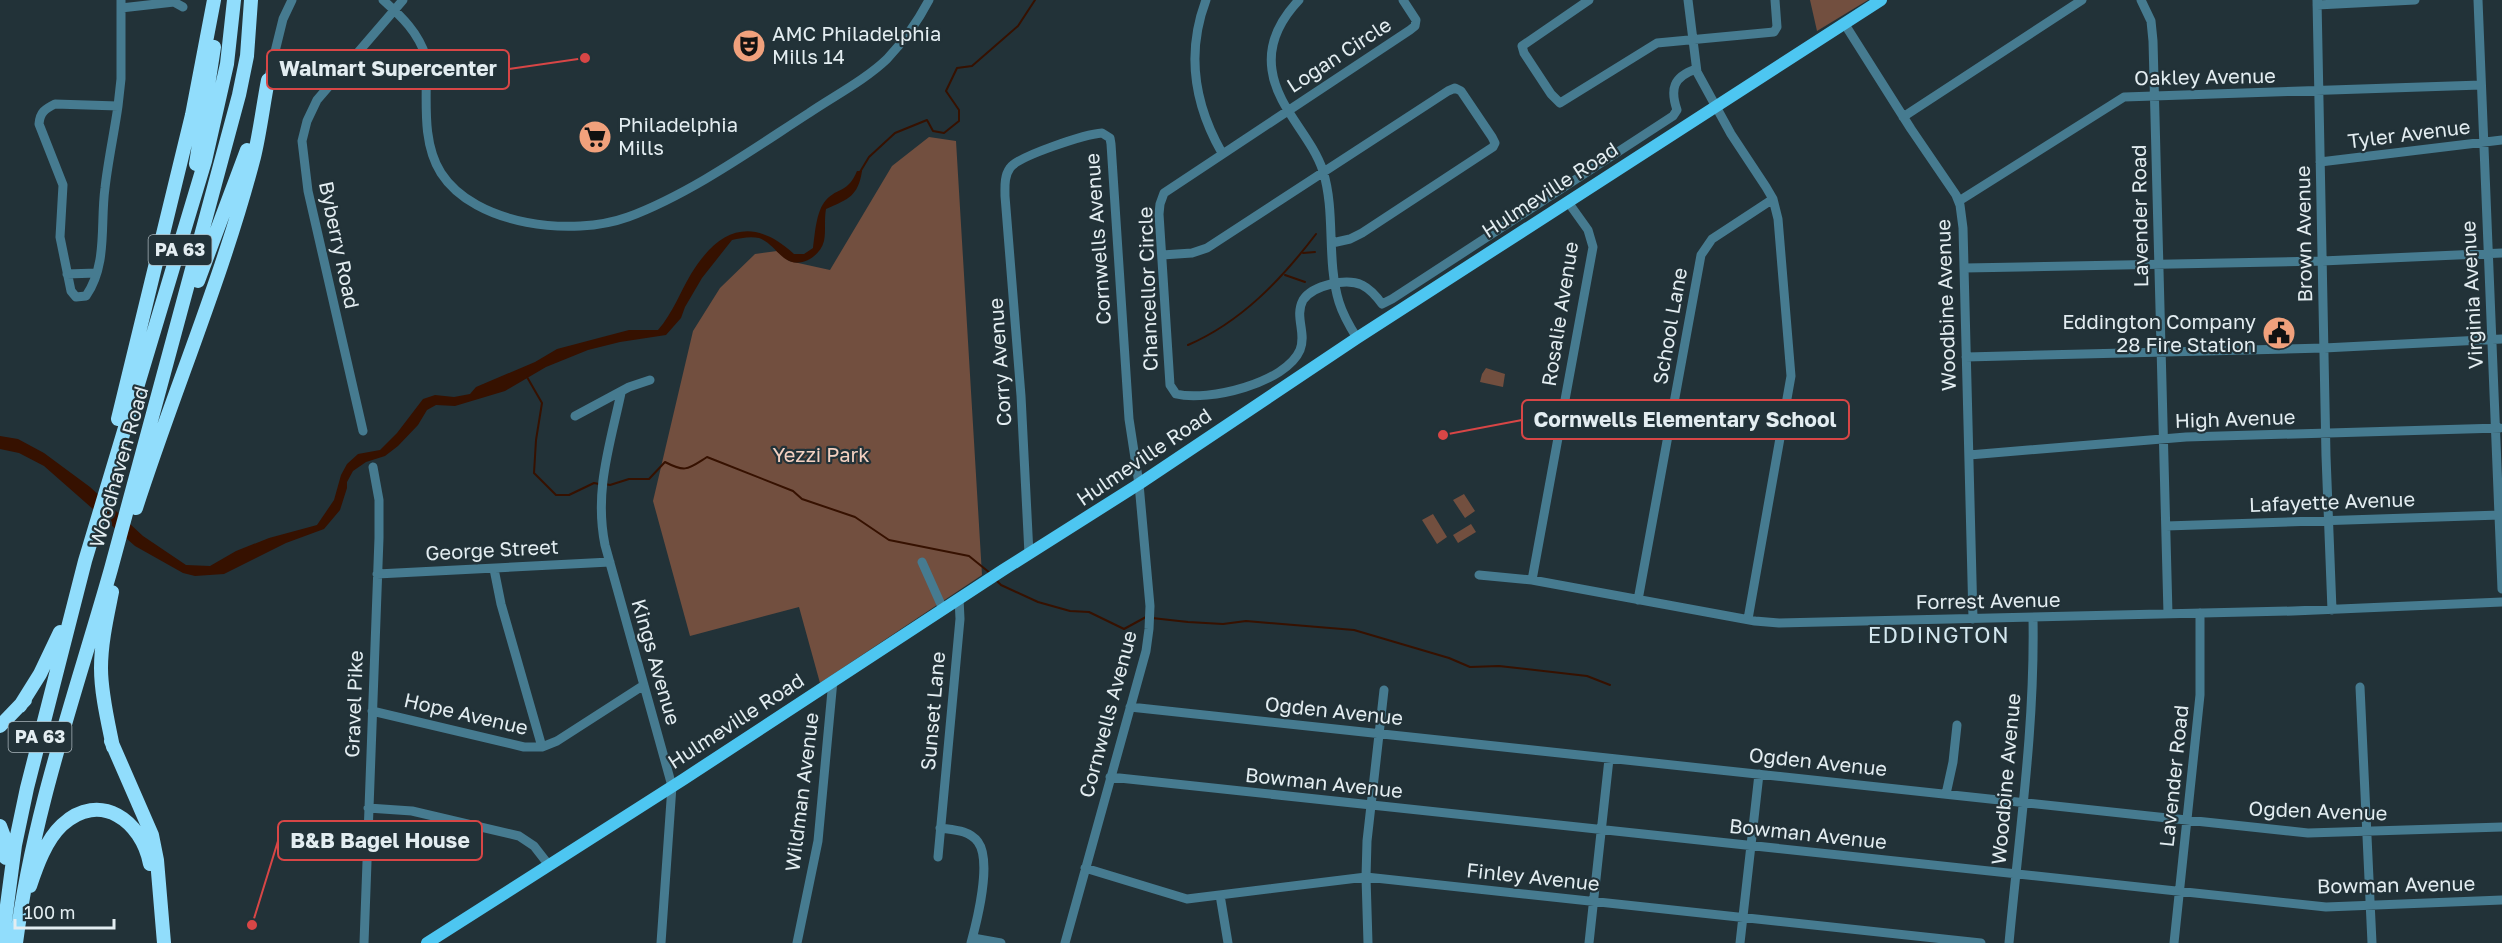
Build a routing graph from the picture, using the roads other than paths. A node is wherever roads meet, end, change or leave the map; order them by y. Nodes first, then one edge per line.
1 (214, 0) edge
2 (234, 0) edge
3 (251, 0) edge
4 (292, 0) edge
5 (382, 0) edge
6 (403, 0) edge
7 (929, 0) edge
8 (1206, 0) edge
9 (1299, 0) edge
10 (1403, 0) edge
11 (1589, 0) edge
12 (1688, 0) edge
13 (1774, 0) edge
14 (1881, 0) edge
15 (2082, 0) edge
16 (2141, 0) edge
17 (2415, 0) edge
18 (2478, 0) edge
19 (2317, 2) edge
20 (121, 4) edge
21 (183, 7) dead end
22 (394, 10) junction
23 (1844, 24) junction
24 (1691, 39) junction
25 (1696, 69) junction
26 (267, 80) junction
27 (2481, 85) junction
28 (2319, 92) junction
29 (2155, 95) junction
30 (118, 106) junction
31 (1714, 106) junction
32 (1288, 110) junction
33 (1903, 117) junction
34 (1105, 134) joint
35 (2502, 140) edge
36 (2484, 142) junction
37 (1222, 153) junction
38 (2320, 162) junction
39 (1323, 173) junction
40 (1773, 199) junction
41 (1959, 201) junction
42 (1568, 202) junction
43 (1332, 243) junction
44 (181, 247) junction
45 (2502, 253) edge
46 (2489, 254) junction
47 (1162, 255) junction
48 (2322, 261) junction
49 (2159, 264) junction
50 (1965, 268) junction
51 (96, 273) junction
52 (67, 274) junction
53 (1335, 285) junction
54 (1357, 338) junction
55 (2497, 338) edge
56 (2324, 348) junction
57 (2162, 352) junction
58 (1966, 357) junction
59 (165, 374) junction
60 (650, 380) dead end
61 (621, 393) junction
62 (575, 416) dead end
63 (2499, 428) edge
64 (363, 431) dead end
65 (2326, 434) junction
66 (2163, 439) junction
67 (1969, 455) junction
68 (373, 467) dead end
69 (1139, 484) junction
70 (101, 493) junction
71 (2500, 515) junction
72 (95, 516) junction
73 (129, 516) junction
74 (2329, 522) junction
75 (2166, 526) junction
76 (123, 538) junction
77 (1029, 554) junction
78 (85, 561) junction
79 (610, 562) junction
80 (922, 562) dead end
81 (111, 568) junction
82 (494, 569) junction
83 (377, 574) junction
84 (1479, 575) dead end
85 (1532, 580) junction
86 (2502, 589) edge
87 (959, 598) junction
88 (1638, 600) junction
89 (2502, 602) edge
90 (943, 609) junction
91 (2332, 610) junction
92 (2200, 613) junction
93 (2168, 614) junction
94 (2033, 618) junction
95 (1748, 619) junction
96 (1973, 619) junction
97 (833, 680) junction
98 (644, 685) junction
99 (2360, 687) dead end
100 (1384, 690) dead end
101 (20, 706) junction
102 (1131, 707) junction
103 (372, 711) junction
104 (1957, 724) dead end
105 (0, 726) edge
106 (1378, 734) junction
107 (113, 747) junction
108 (542, 747) junction
109 (1609, 759) junction
110 (1759, 774) junction
111 (1110, 777) junction
112 (672, 786) junction
113 (1946, 794) junction
114 (2024, 803) junction
115 (1371, 805) junction
116 (368, 808) junction
117 (2187, 819) junction
118 (0, 826) edge
119 (2502, 827) edge
120 (940, 828) junction
121 (1601, 831) junction
122 (2367, 832) junction
123 (1752, 847) junction
124 (938, 857) dead end
125 (548, 864) junction
126 (1085, 868) junction
127 (2015, 875) junction
128 (1366, 877) junction
129 (2180, 892) junction
130 (1220, 896) junction
131 (2502, 900) edge
132 (1594, 902) junction
133 (2370, 907) junction
134 (12, 916) junction
135 (1743, 918) junction
136 (162, 939) edge
137 (972, 940) edge
138 (2, 943) edge
139 (16, 943) edge
140 (364, 943) edge
141 (427, 943) edge
142 (661, 943) edge
143 (797, 943) edge
144 (1001, 943) edge
145 (1065, 943) edge
146 (1228, 943) edge
147 (1368, 943) edge
148 (1589, 943) edge
149 (1740, 943) edge
150 (1981, 943) edge
151 (2009, 943) edge
152 (2174, 943) edge
153 (2372, 943) edge

1 - 44 highway
1 - 70 highway
2 - 44 highway, Woodhaven Road / PA 63
3 - 59 highway, Woodhaven Road / PA 63
4 - 26 street
5 - 22 street
6 - 22 street, Byberry Road
7 - 22 street
8 - 37 street
9 - 32 street
10 - 32 street, Logan Circle
11 - 24 street
12 - 24 street
13 - 24 street
14 - 23 main road, Hulmeville Road
15 - 33 street
16 - 29 street, Lavender Road
17 - 19 street
18 - 27 street, Virginia Avenue
19 - 28 street, Brown Avenue
20 - 21 street
20 - 30 street
22 - 64 street, Byberry Road
23 - 31 main road, Hulmeville Road
23 - 33 street, Woodbine Avenue
24 - 25 street
25 - 31 street
25 - 53 street, Chancellor Circle
26 - 59 highway
26 - 73 highway
27 - 28 street, Oakley Avenue
27 - 36 street, Virginia Avenue
28 - 29 street, Oakley Avenue
28 - 38 street, Brown Avenue
29 - 41 street, Oakley Avenue
29 - 49 street, Lavender Road
30 - 51 street
30 - 52 street
31 - 40 street
31 - 42 main road, Hulmeville Road
32 - 37 street, Chancellor Circle
32 - 39 street
33 - 41 street, Woodbine Avenue
34 - 69 street, Cornwells Avenue
34 - 77 street, Corry Avenue
35 - 36 street, Tyler Avenue
36 - 38 street, Tyler Avenue
36 - 46 street, Virginia Avenue
37 - 47 street, Chancellor Circle
38 - 48 street, Brown Avenue
39 - 43 street
39 - 43 street
39 - 47 street
40 - 88 street, School Lane
40 - 95 street
41 - 50 street, Woodbine Avenue
42 - 54 main road, Hulmeville Road
42 - 85 street, Rosalie Avenue
43 - 53 street
44 - 70 highway, Woodhaven Road / PA 63
45 - 46 street
46 - 48 street
46 - 55 street, Virginia Avenue
47 - 53 street, Chancellor Circle
48 - 49 street
48 - 56 street, Brown Avenue
49 - 50 street
49 - 57 street, Lavender Road
50 - 58 street, Woodbine Avenue
51 - 52 street
51 - 52 street
53 - 54 street
54 - 69 main road, Hulmeville Road
55 - 56 street
55 - 63 street, Virginia Avenue
56 - 57 street
56 - 65 street, Brown Avenue
57 - 58 street
57 - 66 street, Lavender Road
58 - 67 street, Woodbine Avenue
59 - 73 highway, Woodhaven Road / PA 63
60 - 61 street
61 - 62 street
61 - 79 street, Kings Avenue
63 - 65 street, High Avenue
63 - 71 street, Virginia Avenue
65 - 66 street, High Avenue
65 - 74 street, Brown Avenue
66 - 67 street, High Avenue
66 - 75 street, Lavender Road
67 - 96 street, Woodbine Avenue
68 - 83 street, Gravel Pike
69 - 77 main road, Hulmeville Road
69 - 102 street, Cornwells Avenue
70 - 72 highway, Woodhaven Road / PA 63
71 - 74 street, Lafayette Avenue
71 - 86 street, Virginia Avenue
72 - 78 highway, Woodhaven Road / PA 63
72 - 101 highway
73 - 76 highway, Woodhaven Road / PA 63
74 - 75 street, Lafayette Avenue
74 - 91 street, Brown Avenue
75 - 93 street, Lavender Road
76 - 81 highway, Woodhaven Road / PA 63
76 - 107 highway
77 - 87 main road, Hulmeville Road
78 - 101 highway
78 - 134 highway, Woodhaven Road / PA 63
79 - 82 street, George Street
79 - 98 street, Kings Avenue
80 - 90 street
81 - 107 highway
81 - 134 highway, Woodhaven Road / PA 63
82 - 83 street, George Street
82 - 108 street
83 - 103 street, Gravel Pike
84 - 85 street, Forrest Avenue
85 - 88 street, Forrest Avenue
87 - 90 main road, Hulmeville Road
87 - 120 street, Sunset Lane
88 - 95 street, Forrest Avenue
89 - 91 street, Forrest Avenue
90 - 97 main road, Hulmeville Road
91 - 92 street, Forrest Avenue
92 - 93 street, Forrest Avenue
92 - 117 street, Lavender Road
93 - 94 street, Forrest Avenue
94 - 96 street, Forrest Avenue
94 - 114 street, Woodbine Avenue
95 - 96 street, Forrest Avenue
97 - 112 main road, Hulmeville Road
97 - 143 street, Wildman Avenue
98 - 108 street, Hope Avenue
98 - 112 street, Kings Avenue
99 - 122 street
100 - 106 street
101 - 105 highway
102 - 106 street, Ogden Avenue
102 - 111 street, Cornwells Avenue
103 - 108 street, Hope Avenue
103 - 116 street, Gravel Pike
104 - 113 street
106 - 109 street, Ogden Avenue
106 - 115 street
107 - 136 highway
109 - 110 street, Ogden Avenue
109 - 121 street
110 - 113 street, Ogden Avenue
110 - 123 street
111 - 115 street, Bowman Avenue
111 - 126 street, Cornwells Avenue
112 - 125 main road, Hulmeville Road
112 - 142 street, Kings Avenue
113 - 114 street, Ogden Avenue
114 - 117 street, Ogden Avenue
114 - 127 street, Woodbine Avenue
115 - 121 street, Bowman Avenue
115 - 128 street
116 - 125 street
116 - 140 street, Gravel Pike
117 - 122 street, Ogden Avenue
117 - 129 street, Lavender Road
118 - 134 highway
119 - 122 street, Ogden Avenue
120 - 124 street, Sunset Lane
120 - 137 street
121 - 123 street, Bowman Avenue
121 - 132 street
122 - 133 street
123 - 127 street, Bowman Avenue
123 - 135 street
125 - 141 main road, Hulmeville Road
126 - 130 street, Finley Avenue
126 - 145 street, Cornwells Avenue
127 - 129 street, Bowman Avenue
127 - 151 street, Woodbine Avenue
128 - 130 street, Finley Avenue
128 - 132 street, Finley Avenue
128 - 147 street
129 - 133 street, Bowman Avenue
129 - 152 street, Lavender Road
130 - 146 street
131 - 133 street, Bowman Avenue
132 - 135 street, Finley Avenue
132 - 148 street
133 - 153 street
134 - 136 highway
134 - 138 highway, Woodhaven Road / PA 63
134 - 139 highway, Woodhaven Road / PA 63
135 - 149 street
135 - 150 street, Finley Avenue
137 - 144 street

